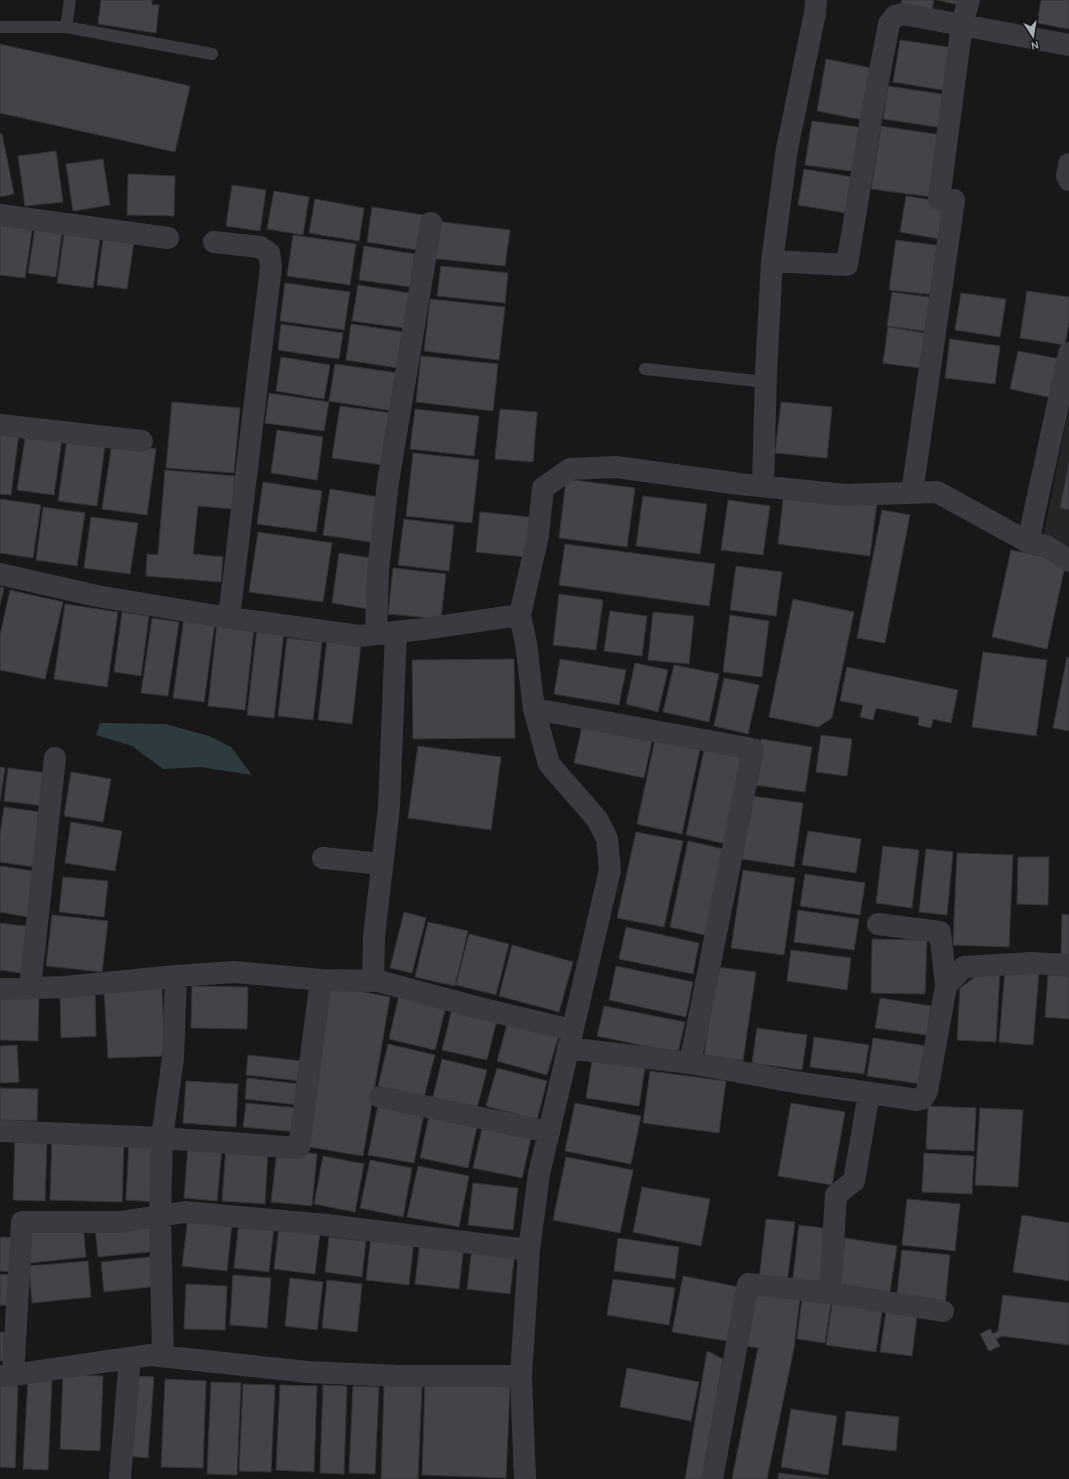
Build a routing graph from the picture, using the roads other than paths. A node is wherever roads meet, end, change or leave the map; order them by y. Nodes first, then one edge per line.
1 (70, 0) edge
2 (816, 0) edge
3 (969, 0) edge
4 (962, 24) junction
5 (66, 26) junction
6 (0, 27) edge
7 (1069, 45) edge
8 (212, 54) dead end
9 (1069, 164) edge
10 (1069, 180) edge
11 (0, 215) edge
12 (431, 223) dead end
13 (168, 238) dead end
14 (214, 242) dead end
15 (772, 261) junction
16 (1069, 353) edge
17 (645, 369) dead end
18 (766, 382) junction
19 (0, 425) edge
20 (142, 441) dead end
21 (763, 486) junction
22 (912, 493) junction
23 (1028, 542) junction
24 (1069, 561) edge
25 (0, 574) edge
26 (520, 614) junction
27 (229, 618) junction
28 (386, 633) junction
29 (534, 709) junction
30 (55, 758) dead end
31 (323, 858) dead end
32 (382, 864) junction
33 (878, 924) dead end
34 (1069, 965) edge
35 (176, 976) junction
36 (321, 980) junction
37 (372, 981) junction
38 (946, 986) junction
39 (30, 988) junction
40 (0, 989) edge
41 (570, 1039) junction
42 (690, 1063) junction
43 (869, 1093) junction
44 (380, 1097) dead end
45 (0, 1131) edge
46 (549, 1132) junction
47 (162, 1138) junction
48 (160, 1216) junction
49 (529, 1250) junction
50 (830, 1293) junction
51 (943, 1311) dead end
52 (164, 1356) junction
53 (130, 1358) junction
54 (6, 1376) edge
55 (521, 1376) junction
56 (120, 1479) edge
57 (525, 1479) edge
58 (712, 1479) edge

1 - 5 lane
2 - 15 street
3 - 4 street
4 - 7 street
4 - 15 street
4 - 22 street
5 - 6 lane
5 - 8 lane
9 - 10 street
11 - 13 street
12 - 28 street
14 - 27 street
15 - 18 street
16 - 23 street
17 - 18 lane
18 - 21 street
19 - 20 street
21 - 22 street
21 - 26 street
22 - 23 street
23 - 24 street
25 - 27 street
26 - 28 street
26 - 29 street
27 - 28 street
28 - 32 street
29 - 41 street
29 - 42 street
30 - 39 street
31 - 32 street
32 - 37 street
33 - 38 street
34 - 38 street
35 - 36 street
35 - 39 street
35 - 47 street
36 - 37 street
36 - 47 street
37 - 41 street
38 - 43 street
39 - 40 street
41 - 42 street
41 - 46 street
42 - 43 street
43 - 50 street
44 - 46 street
45 - 47 street
46 - 49 street
47 - 48 street
48 - 49 street
48 - 52 street
48 - 54 street
49 - 55 street
50 - 51 street
50 - 58 street
52 - 53 street
52 - 55 street
53 - 54 street
53 - 56 street
55 - 57 street

